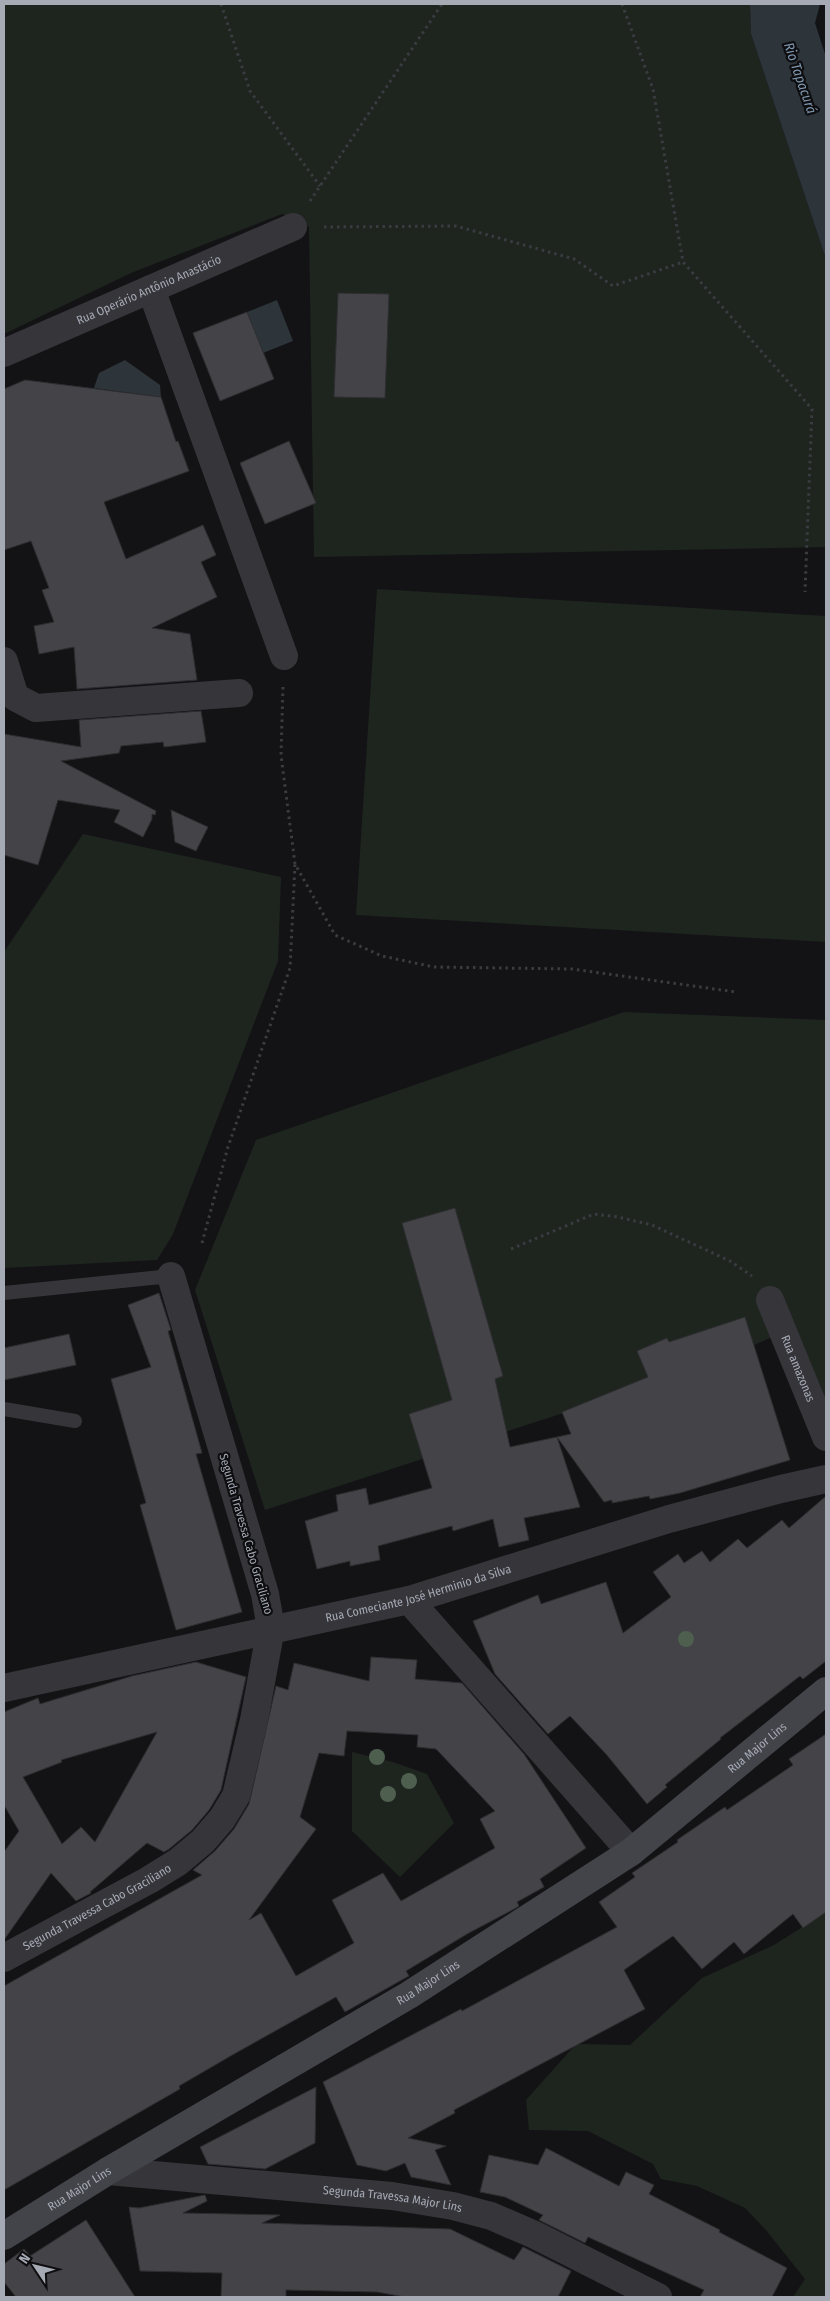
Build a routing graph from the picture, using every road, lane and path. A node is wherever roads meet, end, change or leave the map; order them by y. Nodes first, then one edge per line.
1 (221, 4) edge
2 (442, 4) edge
3 (622, 4) edge
4 (320, 186) junction
5 (293, 227) junction
6 (683, 262) junction
7 (151, 288) junction
8 (4, 353) edge
9 (805, 592) dead end
10 (284, 656) joint
11 (4, 661) edge
12 (239, 693) dead end
13 (295, 864) junction
14 (736, 992) dead end
15 (202, 1243) dead end
16 (511, 1249) dead end
17 (171, 1276) joint
18 (4, 1294) edge
19 (770, 1300) joint
20 (4, 1409) edge
21 (75, 1420) dead end
22 (826, 1437) edge
23 (826, 1479) edge
24 (409, 1600) junction
25 (271, 1628) junction
26 (4, 1688) edge
27 (826, 1691) edge
28 (631, 1852) junction
29 (4, 1958) edge
30 (108, 2171) junction
31 (4, 2236) edge
32 (658, 2297) edge

1 - 4 path
2 - 4 path
3 - 6 path
4 - 5 path
5 - 6 path
5 - 7 street, Rua Operário Antônio Anastácio
6 - 9 path
7 - 8 street, Rua Operário Antônio Anastácio
7 - 10 street
10 - 13 path
11 - 12 street
13 - 14 path
13 - 15 path
16 - 19 path
17 - 18 lane, Segunda Travessa Cabo Graciliano
17 - 25 street, Segunda Travessa Cabo Graciliano
19 - 22 street, Rua amazonas
20 - 21 lane
23 - 24 street, Rua Comeciante José Herminio da Silva
24 - 25 street, Rua Comeciante José Herminio da Silva
24 - 28 street
25 - 26 street, Rua Comeciante José Herminio da Silva
25 - 29 street, Segunda Travessa Cabo Graciliano
27 - 28 street, Rua Major Lins
28 - 30 street, Rua Major Lins
30 - 31 street, Rua Major Lins
30 - 32 street, Segunda Travessa Major Lins

